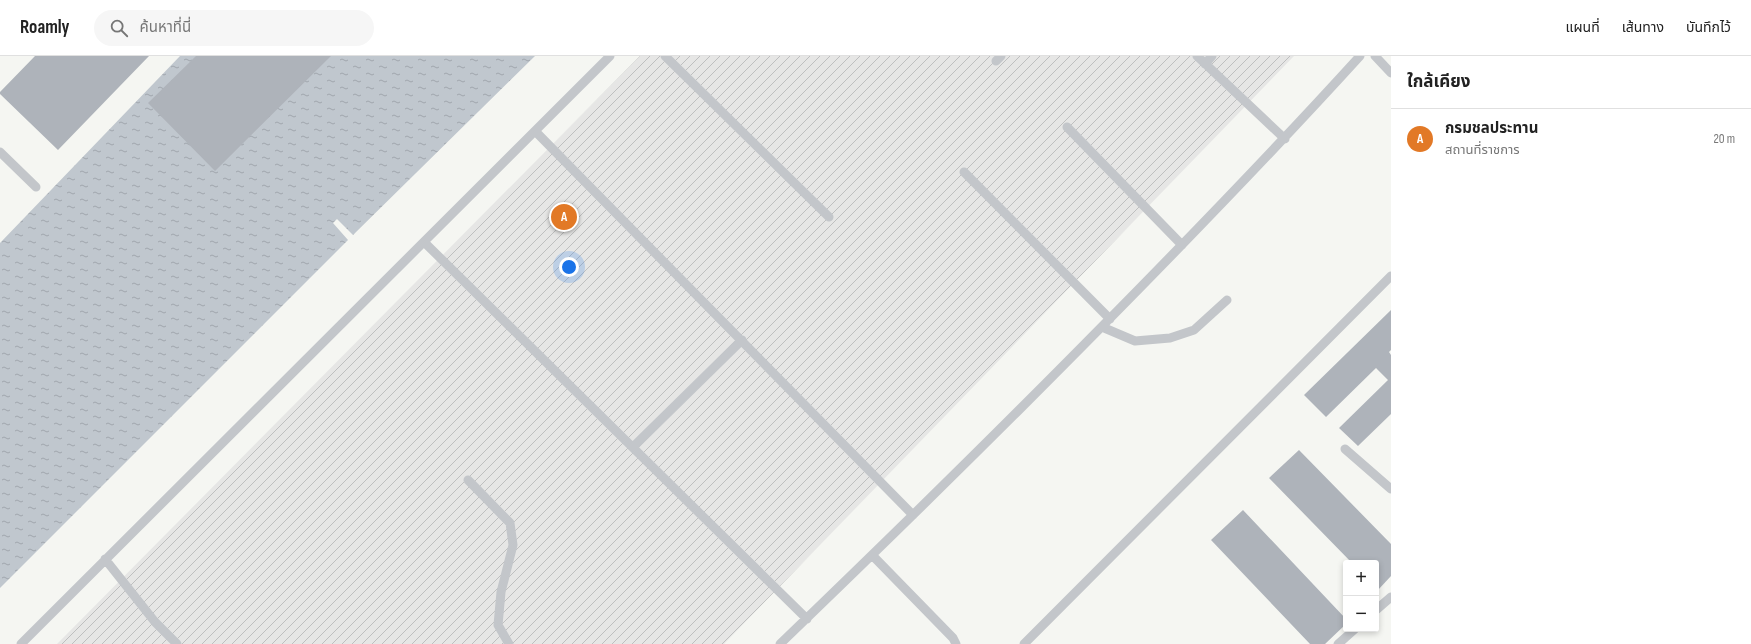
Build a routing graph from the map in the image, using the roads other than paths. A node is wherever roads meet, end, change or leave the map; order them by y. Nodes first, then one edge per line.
1 (610, 56) edge
2 (665, 56) edge
3 (1197, 56) edge
4 (1212, 56) edge
5 (1360, 56) edge
6 (1375, 56) edge
7 (1205, 64) junction
8 (1391, 73) edge
9 (1067, 127) dead end
10 (535, 131) junction
11 (1285, 139) junction
12 (0, 152) edge
13 (964, 172) dead end
14 (36, 187) dead end
15 (829, 217) dead end
16 (424, 242) junction
17 (1182, 245) junction
18 (1391, 276) edge
19 (1227, 300) dead end
20 (1110, 319) junction
21 (1102, 327) junction
22 (742, 340) junction
23 (633, 447) junction
24 (1345, 449) dead end
25 (468, 480) dead end
26 (1391, 489) edge
27 (914, 515) junction
28 (873, 556) junction
29 (105, 559) junction
30 (1391, 597) edge
31 (1379, 607) edge
32 (807, 618) junction
33 (1352, 632) edge
34 (21, 644) edge
35 (177, 644) edge
36 (509, 644) edge
37 (780, 644) edge
38 (956, 644) edge
39 (1024, 644) edge
40 (1338, 644) edge

1 - 10 lane
2 - 15 lane
3 - 7 lane
4 - 7 lane
5 - 11 lane
6 - 8 lane
7 - 11 lane
9 - 17 lane
10 - 16 lane
10 - 22 lane
11 - 17 lane
12 - 14 lane
13 - 20 lane
16 - 23 lane
16 - 29 lane
17 - 20 lane
18 - 39 lane
19 - 21 lane
20 - 21 lane
21 - 27 lane
22 - 23 lane
22 - 27 lane
23 - 32 lane
24 - 26 lane
25 - 36 lane
27 - 28 lane
28 - 32 lane
28 - 38 lane
29 - 34 lane
29 - 35 lane
30 - 31 lane
32 - 37 lane
33 - 40 lane

